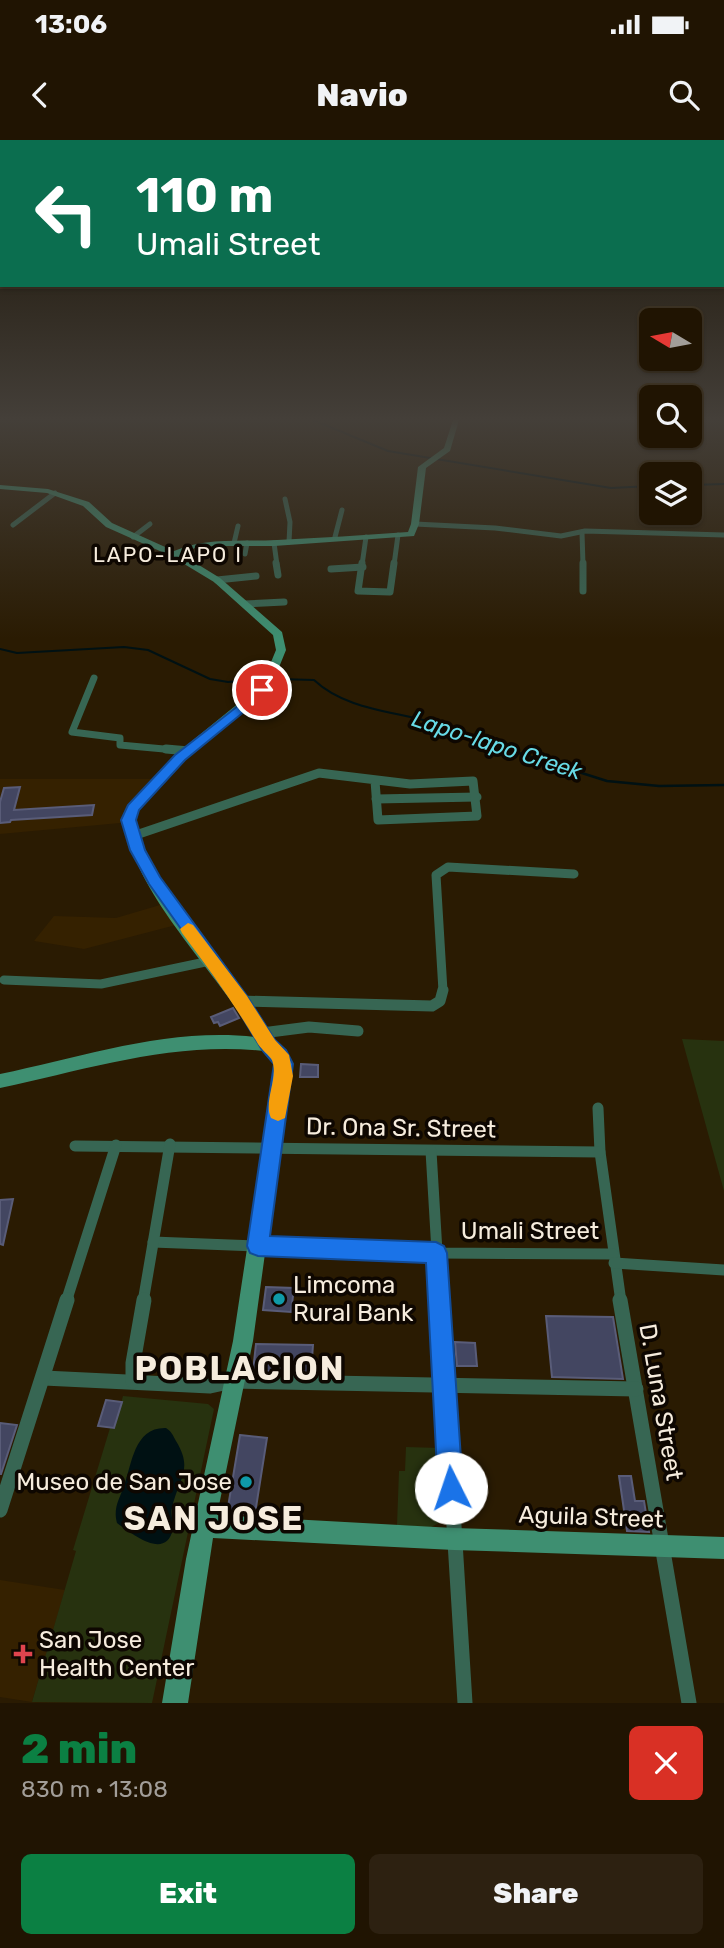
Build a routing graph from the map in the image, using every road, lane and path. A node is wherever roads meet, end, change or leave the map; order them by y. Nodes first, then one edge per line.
1 (55, 493) joint
2 (419, 493) edge
3 (285, 499) dead end
4 (342, 510) dead end
5 (150, 524) dead end
6 (415, 524) junction
7 (13, 525) dead end
8 (238, 526) dead end
9 (582, 532) junction
10 (398, 535) junction
11 (724, 535) edge
12 (134, 537) junction
13 (335, 537) junction
14 (366, 537) junction
15 (289, 542) junction
16 (234, 543) junction
17 (247, 543) junction
18 (274, 543) junction
19 (174, 554) junction
20 (245, 554) dead end
21 (363, 567) junction
22 (331, 569) dead end
23 (278, 575) dead end
24 (256, 576) dead end
25 (217, 580) junction
26 (583, 591) dead end
27 (284, 602) dead end
28 (245, 604) junction
29 (94, 678) dead end
30 (189, 751) junction
31 (375, 781) junction
32 (477, 797) junction
33 (376, 799) junction
34 (133, 836) junction
35 (574, 874) dead end
36 (210, 961) junction
37 (4, 980) dead end
38 (241, 1000) junction
39 (358, 1031) dead end
40 (265, 1039) junction
41 (0, 1081) edge
42 (598, 1108) dead end
43 (169, 1144) junction
44 (116, 1145) junction
45 (75, 1146) dead end
46 (273, 1146) junction
47 (431, 1151) junction
48 (600, 1152) junction
49 (153, 1242) junction
50 (258, 1246) junction
51 (436, 1253) junction
52 (614, 1258) junction
53 (724, 1270) edge
54 (44, 1378) junction
55 (133, 1381) junction
56 (233, 1381) junction
57 (444, 1386) junction
58 (636, 1389) junction
59 (0, 1510) edge
60 (204, 1527) junction
61 (454, 1539) junction
62 (663, 1546) junction
63 (724, 1548) edge
64 (175, 1703) edge
65 (465, 1703) edge
66 (689, 1703) edge

1 - 7 street
1 - 12 main road
2 - 6 main road
3 - 15 street
4 - 13 street
5 - 12 street
6 - 9 street
6 - 10 main road
8 - 16 street
9 - 11 street
9 - 26 street
10 - 14 main road
10 - 21 street
12 - 19 main road
13 - 14 main road
13 - 15 main road
14 - 21 street
15 - 18 main road
16 - 17 main road
16 - 19 main road
17 - 18 main road
17 - 20 street
18 - 23 street
19 - 25 main road
21 - 22 street
24 - 25 street
25 - 28 main road
27 - 28 street
28 - 30 main road
29 - 30 street
30 - 34 main road
31 - 32 street
31 - 33 street
31 - 34 street
32 - 33 street
32 - 33 street
34 - 36 main road
35 - 38 street
36 - 37 street
36 - 38 main road
38 - 40 main road
39 - 40 street
40 - 41 main road
40 - 46 main road
42 - 48 street, D. Luna Street
43 - 44 street, Dr. Ona Sr. Street
43 - 46 street, Dr. Ona Sr. Street
43 - 49 street
44 - 45 street, Dr. Ona Sr. Street
44 - 54 street
46 - 47 street, Dr. Ona Sr. Street
46 - 50 main road
47 - 48 street, Dr. Ona Sr. Street
47 - 51 street
48 - 52 street, D. Luna Street
49 - 50 street, Umali Street
49 - 55 street
50 - 51 street, Umali Street
50 - 56 main road
51 - 52 street, Umali Street
51 - 57 street
52 - 53 street, Umali Street
52 - 58 street, D. Luna Street
54 - 55 street
54 - 59 street
55 - 56 street
56 - 57 street
56 - 60 main road
57 - 58 street
57 - 61 street
58 - 62 street, D. Luna Street
60 - 61 main road, Aguila Street
60 - 64 main road
61 - 62 main road, Aguila Street
61 - 65 street
62 - 63 main road, Aguila Street
62 - 66 street, D. Luna Street

